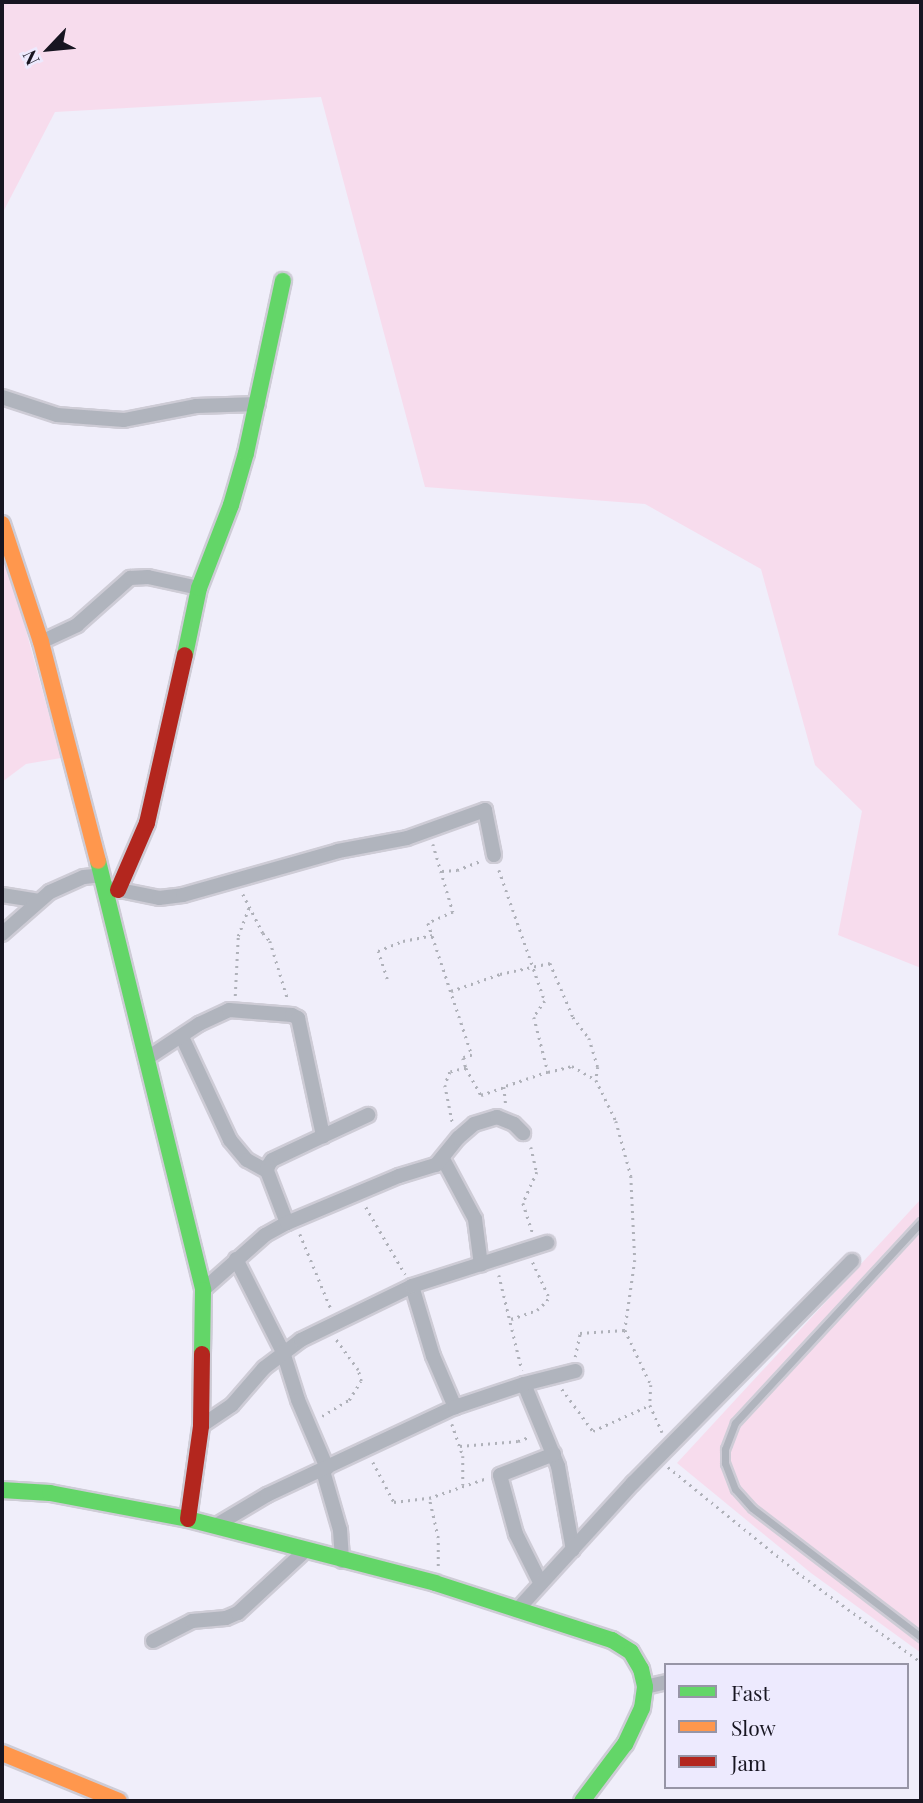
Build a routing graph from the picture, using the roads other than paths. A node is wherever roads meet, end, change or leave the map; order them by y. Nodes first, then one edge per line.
1 (284, 281) dead end
2 (2, 397) edge
3 (258, 404) junction
4 (2, 524) edge
5 (199, 588) junction
6 (41, 642) junction
7 (494, 855) road end
8 (108, 884) junction
9 (2, 895) edge
10 (38, 901) junction
11 (2, 934) edge
12 (181, 1037) junction
13 (146, 1059) junction
14 (368, 1115) dead end
15 (523, 1133) road end
16 (323, 1136) junction
17 (443, 1159) junction
18 (267, 1171) junction
19 (921, 1222) edge
20 (287, 1223) junction
21 (547, 1243) dead end
22 (236, 1259) junction
23 (852, 1261) dead end
24 (488, 1262) junction
25 (412, 1286) junction
26 (203, 1290) junction
27 (283, 1352) junction
28 (575, 1371) road end
29 (524, 1384) junction
30 (451, 1410) junction
31 (201, 1426) junction
32 (554, 1454) junction
33 (325, 1470) junction
34 (2, 1490) edge
35 (188, 1518) junction
36 (215, 1526) junction
37 (304, 1550) junction
38 (573, 1550) junction
39 (342, 1560) junction
40 (540, 1582) junction
41 (517, 1609) junction
42 (921, 1637) edge
43 (153, 1641) dead end
44 (664, 1682) edge
45 (645, 1687) junction
46 (2, 1754) edge
47 (119, 1801) edge
48 (582, 1801) edge

1 - 3 street
2 - 3 street
3 - 5 street
4 - 6 street
5 - 6 street
5 - 8 street
6 - 8 street
7 - 8 street
8 - 10 street
8 - 13 street
9 - 10 street
10 - 11 street
12 - 13 street
12 - 16 street
12 - 18 street
13 - 26 street
14 - 16 street
15 - 17 street
16 - 18 street
17 - 20 street
17 - 24 street
18 - 20 street
19 - 42 lane
20 - 22 street
21 - 24 street
22 - 26 street
22 - 27 street
23 - 38 street
24 - 25 street
25 - 27 street
25 - 30 street
26 - 31 street
27 - 31 street
27 - 33 street
28 - 29 street
29 - 30 street
29 - 32 street
30 - 33 street
31 - 35 street
32 - 38 street
32 - 40 street
33 - 36 street
33 - 39 street
34 - 35 street
35 - 36 street
36 - 37 street
37 - 39 street
37 - 43 street
38 - 40 street
39 - 41 street
40 - 41 street
41 - 45 street
44 - 45 street
45 - 48 street
46 - 47 street

